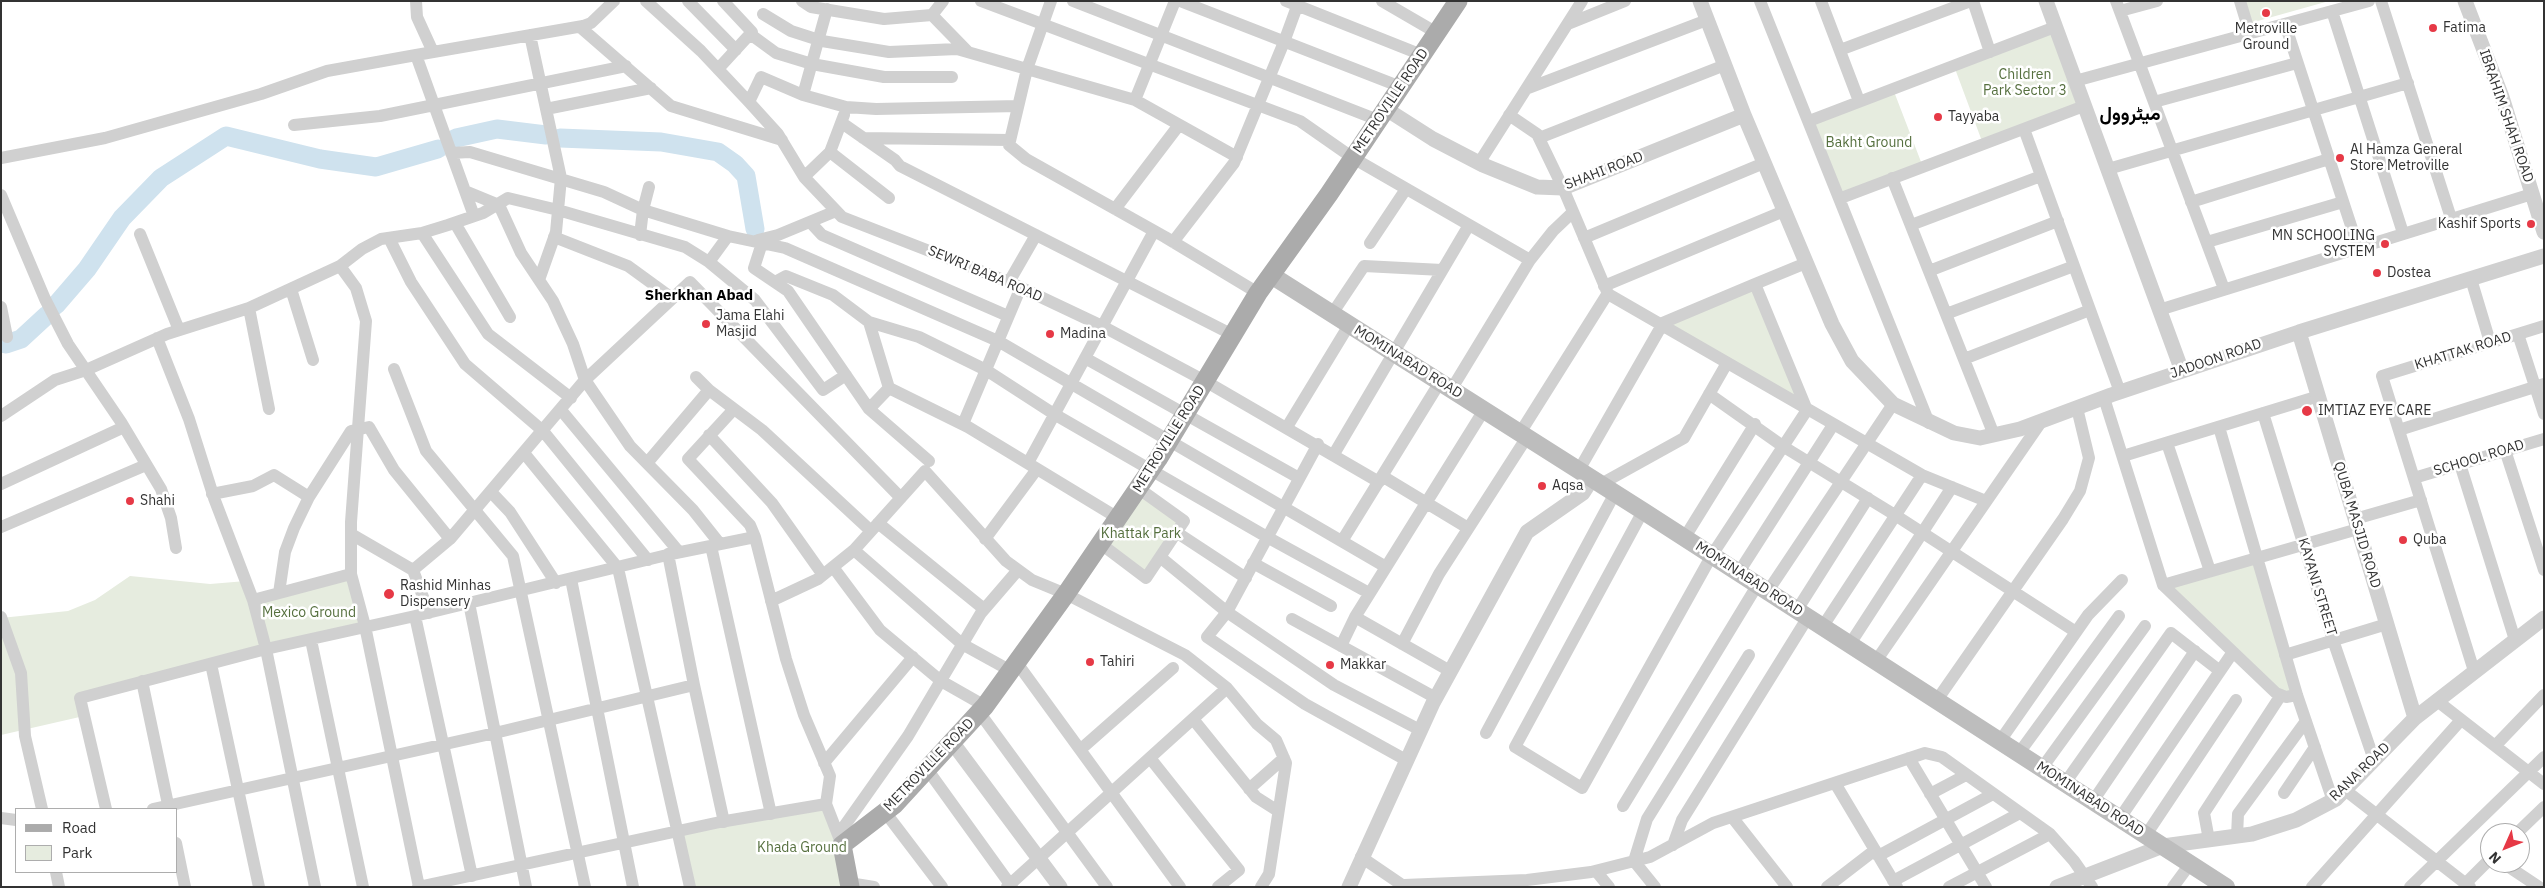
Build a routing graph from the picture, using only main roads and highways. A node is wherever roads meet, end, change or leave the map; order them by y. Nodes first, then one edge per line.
1 (1455, 2) edge
2 (1271, 275) junction
3 (850, 885) edge
4 (2221, 886) edge

1 - 2 main road, METROVILLE ROAD
2 - 3 main road, METROVILLE ROAD
2 - 4 main road, MOMINABAD ROAD

